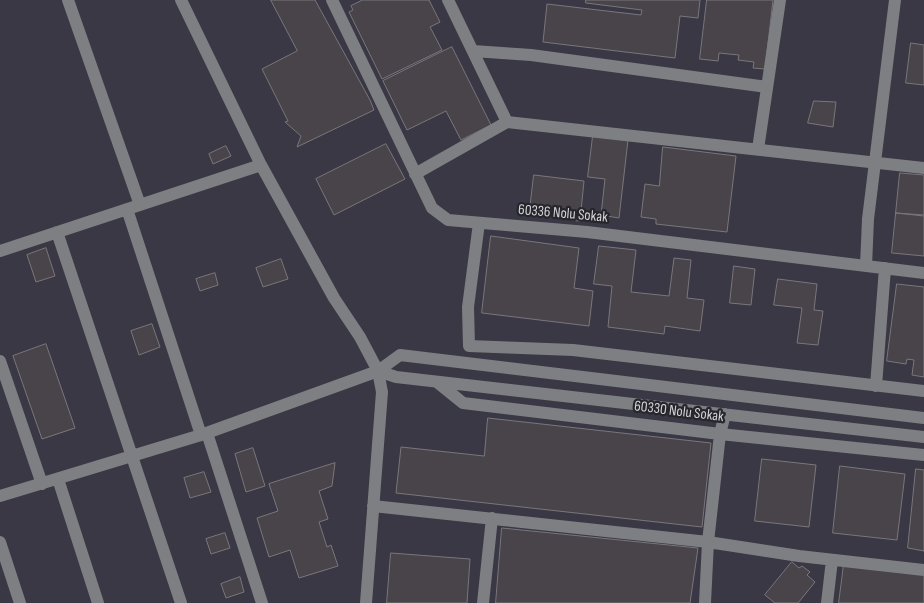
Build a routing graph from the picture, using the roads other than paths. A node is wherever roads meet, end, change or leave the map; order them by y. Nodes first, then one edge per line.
1 (68, 0) edge
2 (181, 0) edge
3 (332, 0) edge
4 (448, 0) edge
5 (780, 0) edge
6 (895, 0) edge
7 (473, 51) junction
8 (767, 86) junction
9 (507, 122) junction
10 (758, 149) junction
11 (875, 163) junction
12 (261, 165) junction
13 (924, 168) edge
14 (415, 174) junction
15 (140, 205) junction
16 (127, 209) junction
17 (478, 222) junction
18 (57, 232) junction
19 (0, 251) edge
20 (866, 266) junction
21 (885, 268) junction
22 (924, 273) edge
23 (0, 361) edge
24 (378, 371) junction
25 (436, 382) junction
26 (876, 386) junction
27 (924, 391) edge
28 (725, 414) junction
29 (924, 418) edge
30 (204, 434) junction
31 (720, 434) junction
32 (924, 437) edge
33 (924, 455) edge
34 (131, 456) junction
35 (58, 479) junction
36 (42, 484) junction
37 (0, 496) edge
38 (373, 506) junction
39 (492, 518) junction
40 (0, 542) edge
41 (708, 542) junction
42 (832, 560) junction
43 (924, 570) edge
44 (20, 603) edge
45 (98, 603) edge
46 (181, 603) edge
47 (262, 603) edge
48 (366, 603) edge
49 (483, 603) edge
50 (705, 603) edge
51 (827, 603) edge

1 - 15 street
2 - 12 street
3 - 14 street, 60336 Nolu Sokak
4 - 7 street
5 - 8 street
6 - 11 street
7 - 8 street
7 - 9 street
8 - 10 street
9 - 10 street
9 - 14 street
10 - 11 street
11 - 13 street
11 - 20 street
12 - 15 street
12 - 24 street
14 - 17 street, 60336 Nolu Sokak
15 - 16 street
16 - 18 street
16 - 30 street
17 - 20 street, 60336 Nolu Sokak
17 - 26 street
18 - 19 street
18 - 34 street
20 - 21 street, 60336 Nolu Sokak
21 - 22 street, 60336 Nolu Sokak
21 - 26 street
23 - 36 street
24 - 25 street
24 - 29 street
24 - 30 street
24 - 38 street
25 - 28 street
25 - 31 street, 60330 Nolu Sokak
26 - 27 street
28 - 31 street
28 - 32 street
30 - 34 street
30 - 47 street
31 - 33 street, 60330 Nolu Sokak
31 - 41 street
34 - 35 street
34 - 46 street
35 - 36 street
35 - 45 street
36 - 37 street
38 - 39 street
38 - 48 street
39 - 41 street
39 - 49 street
40 - 44 street
41 - 42 street
41 - 50 street
42 - 43 street
42 - 51 street

